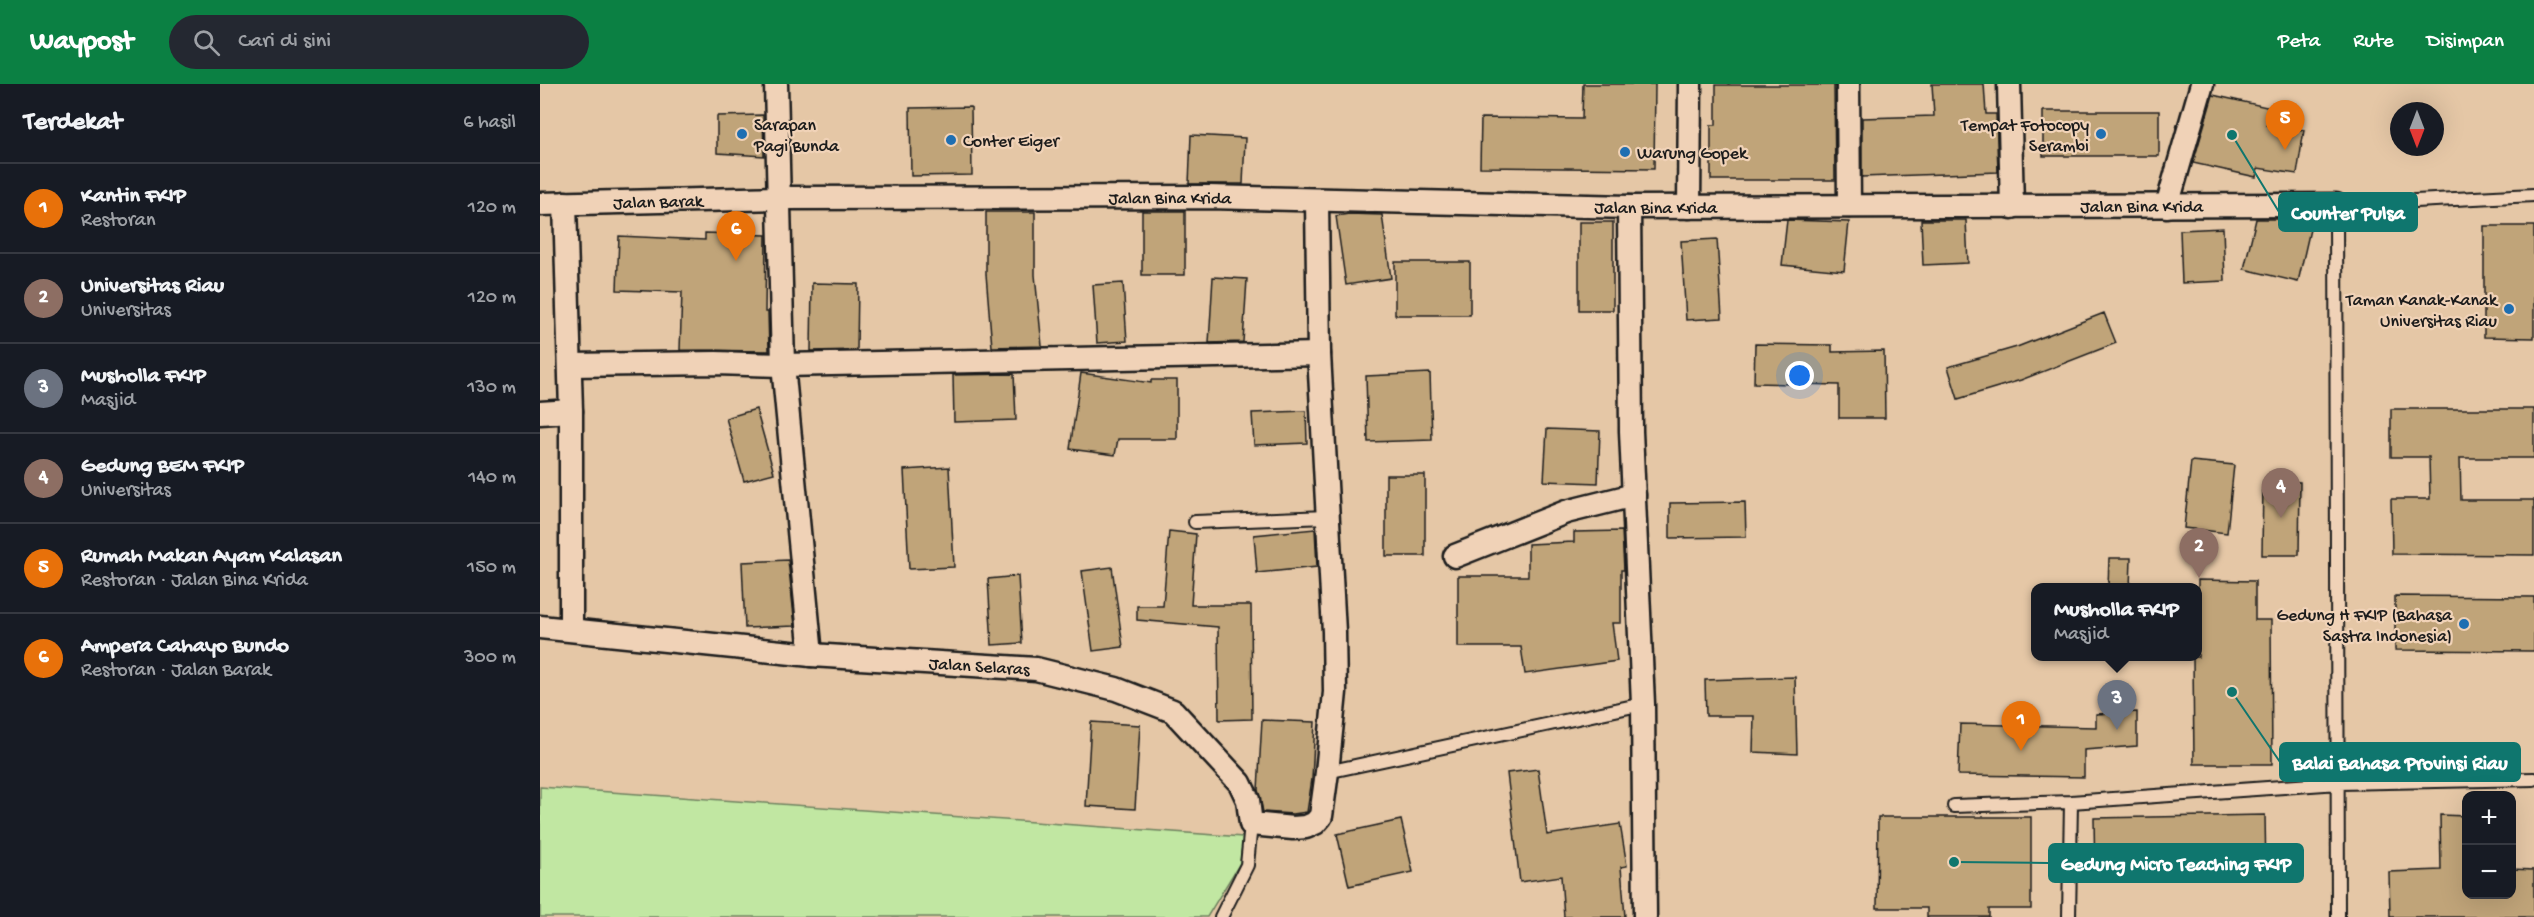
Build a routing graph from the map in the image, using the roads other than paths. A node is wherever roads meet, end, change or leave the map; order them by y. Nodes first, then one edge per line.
1 (776, 84) edge
2 (1690, 84) edge
3 (1848, 84) edge
4 (2009, 84) edge
5 (2202, 84) edge
6 (2534, 195) edge
7 (778, 198) junction
8 (1317, 201) junction
9 (564, 203) junction
10 (540, 204) edge
11 (2336, 205) junction
12 (1850, 206) junction
13 (2166, 206) junction
14 (1629, 207) junction
15 (1689, 207) junction
16 (2012, 207) junction
17 (1319, 354) junction
18 (570, 365) junction
19 (783, 365) junction
20 (571, 411) junction
21 (540, 413) edge
22 (1634, 495) junction
23 (1327, 517) junction
24 (1195, 522) dead end
25 (1455, 556) dead end
26 (540, 627) edge
27 (571, 628) junction
28 (811, 655) junction
29 (1643, 704) junction
30 (1327, 772) junction
31 (2534, 779) edge
32 (2339, 783) junction
33 (2071, 802) junction
34 (1954, 806) dead end
35 (1251, 824) junction
36 (1221, 917) edge
37 (1645, 917) edge
38 (2070, 917) edge
39 (2338, 917) edge

1 - 7 street
2 - 15 street
3 - 12 street
4 - 16 street
5 - 13 street
6 - 11 lane, Jalan Bina Krida
7 - 8 street, Jalan Bina Krida
7 - 9 street, Jalan Barak
7 - 19 street
8 - 14 street, Jalan Bina Krida
8 - 17 street
9 - 10 street, Jalan Barak
9 - 18 street
11 - 13 street, Jalan Bina Krida
11 - 32 lane
12 - 15 street, Jalan Bina Krida
12 - 16 street, Jalan Bina Krida
13 - 16 street, Jalan Bina Krida
14 - 15 street, Jalan Bina Krida
14 - 22 street
17 - 19 street
17 - 23 street
18 - 19 street
18 - 20 street
19 - 28 street
20 - 21 street
20 - 27 street
22 - 25 street
22 - 29 street
23 - 24 lane
23 - 30 street
26 - 27 street, Jalan Selaras
27 - 28 street, Jalan Selaras
28 - 35 street, Jalan Selaras
29 - 30 lane
29 - 37 street
30 - 35 street
31 - 32 lane
32 - 33 lane
32 - 39 lane
33 - 34 lane
33 - 38 lane
35 - 36 lane, Jalan Selaras

